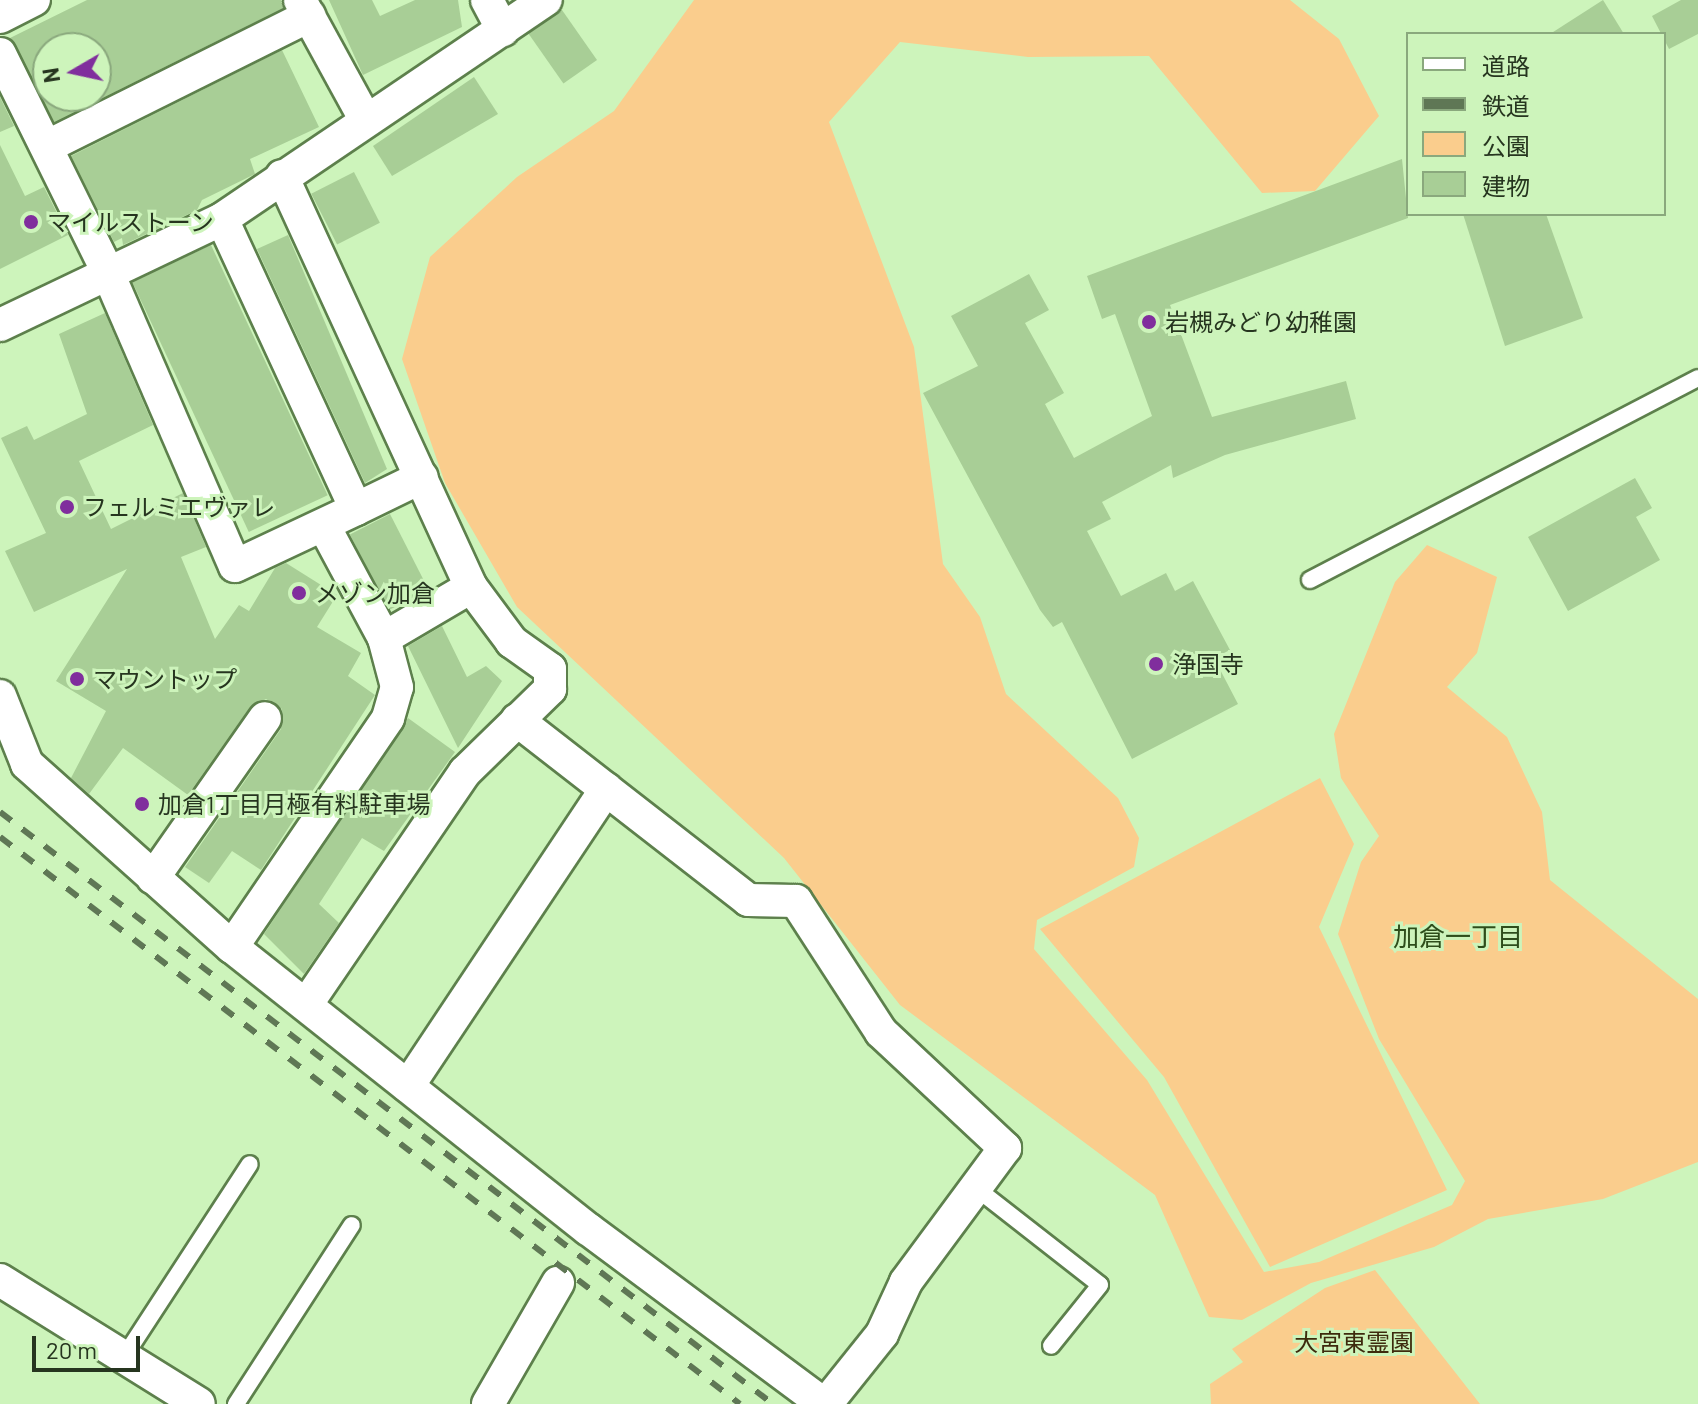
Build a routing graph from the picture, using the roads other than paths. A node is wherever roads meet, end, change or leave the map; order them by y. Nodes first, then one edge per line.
1 (34, 0) edge
2 (487, 0) edge
3 (546, 0) edge
4 (304, 8) edge
5 (0, 17) edge
6 (503, 30) junction
7 (0, 54) edge
8 (364, 117) junction
9 (48, 146) junction
10 (282, 176) junction
11 (222, 219) junction
12 (108, 273) junction
13 (0, 325) edge
14 (1698, 378) edge
15 (422, 477) junction
16 (356, 509) junction
17 (325, 528) junction
18 (1310, 580) dead end
19 (471, 587) junction
20 (384, 638) junction
21 (0, 696) edge
22 (265, 718) dead end
23 (517, 720) junction
24 (606, 789) junction
25 (153, 878) junction
26 (232, 947) junction
27 (306, 1005) junction
28 (408, 1086) junction
29 (250, 1164) dead end
30 (976, 1188) junction
31 (352, 1225) dead end
32 (0, 1280) edge
33 (558, 1283) dead end
34 (1051, 1346) dead end
35 (124, 1357) junction
36 (199, 1404) edge
37 (236, 1404) edge
38 (488, 1404) edge
39 (825, 1404) edge

1 - 5 street
2 - 6 street
3 - 6 street
4 - 8 street
4 - 9 street
6 - 8 street
7 - 9 street
8 - 10 street
9 - 12 street
10 - 11 street
10 - 15 street
11 - 12 street
11 - 16 street
12 - 13 street
12 - 17 street
14 - 18 lane
15 - 16 street
15 - 19 street
16 - 17 street
17 - 20 street
19 - 20 street
19 - 23 street
20 - 26 street
21 - 25 street
22 - 25 street
23 - 24 street
23 - 27 street
24 - 28 street
24 - 30 street
25 - 26 street
26 - 27 street
27 - 28 street
28 - 39 street
29 - 35 lane
30 - 34 lane
30 - 39 street
31 - 37 lane
32 - 35 street
33 - 38 street
35 - 36 street

